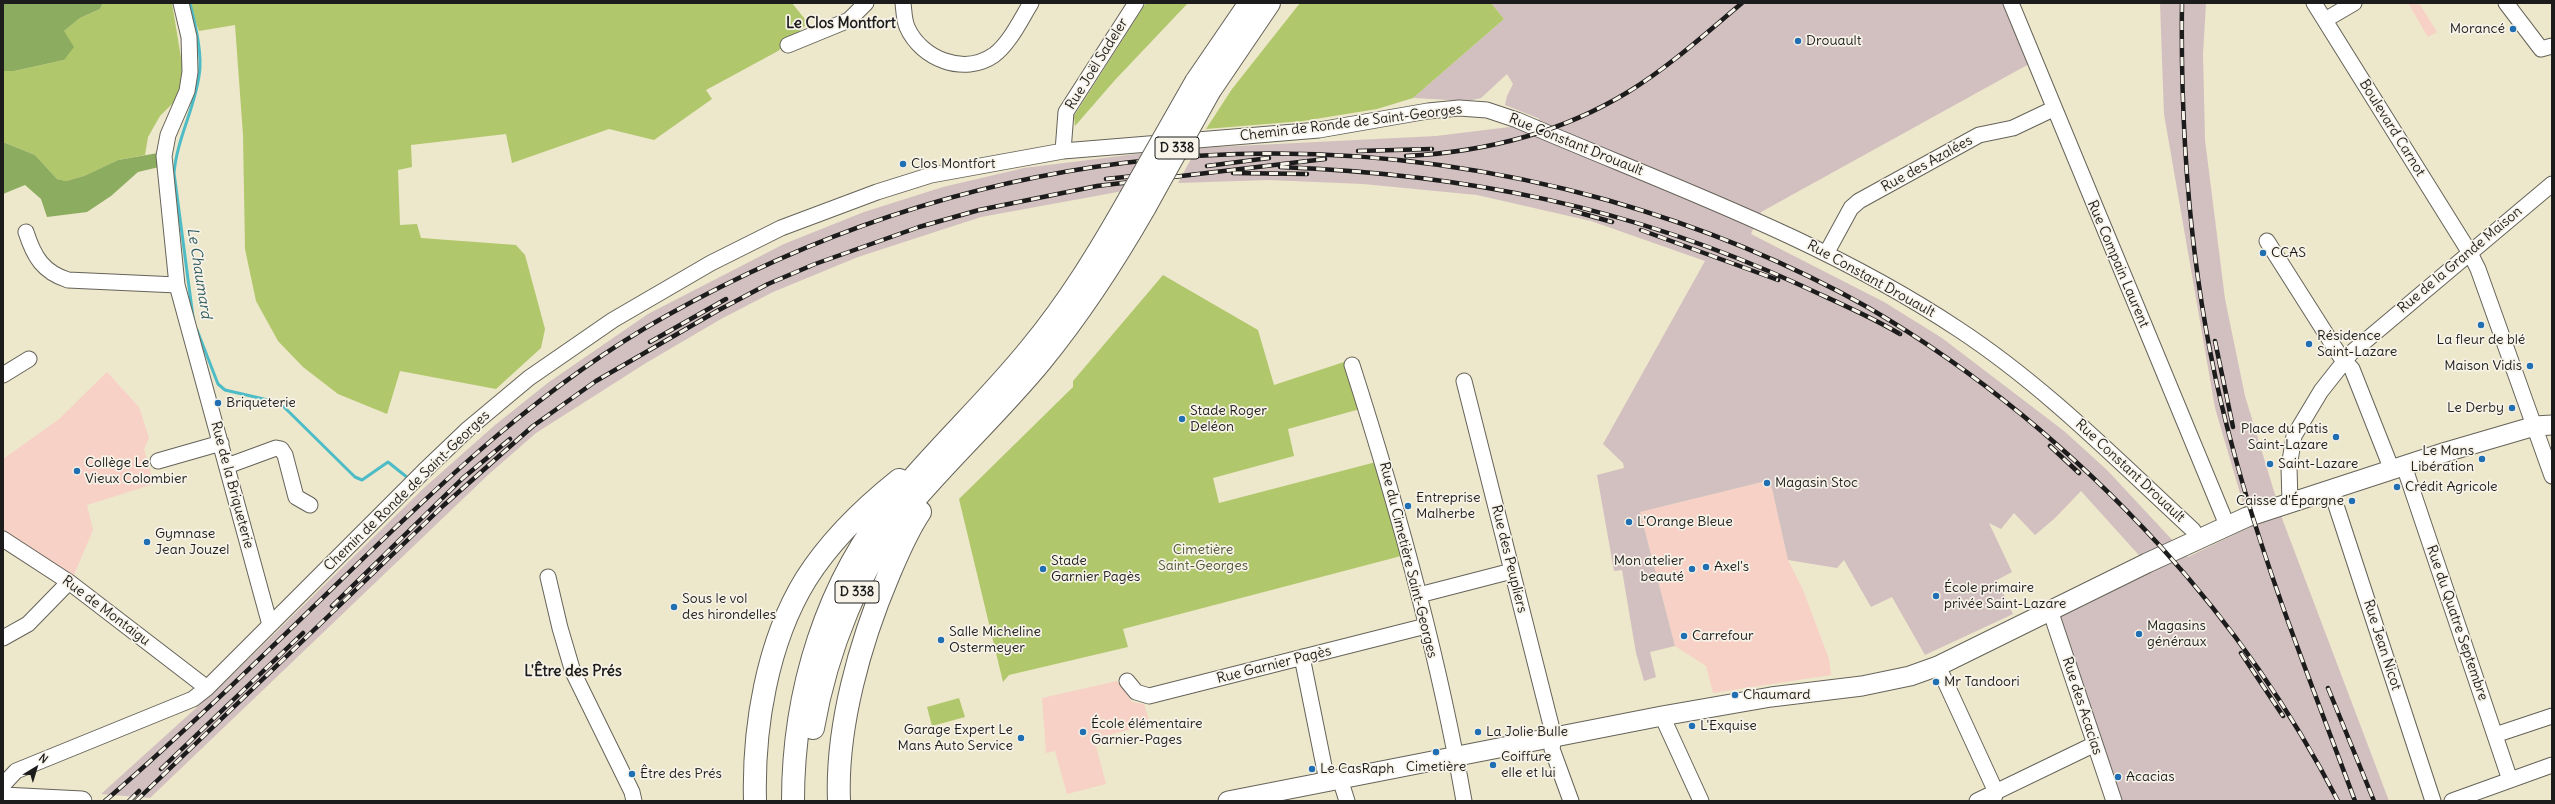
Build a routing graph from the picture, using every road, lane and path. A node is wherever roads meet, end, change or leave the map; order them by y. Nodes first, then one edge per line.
1 (181, 3) edge
2 (866, 3) edge
3 (903, 3) edge
4 (1031, 3) edge
5 (1136, 3) edge
6 (1250, 3) edge
7 (1269, 3) edge
8 (2011, 3) edge
9 (2314, 3) edge
10 (2354, 3) edge
11 (2506, 3) edge
12 (2325, 20) junction
13 (788, 45) dead end
14 (2552, 46) edge
15 (1203, 86) junction
16 (2053, 109) junction
17 (1487, 110) joint
18 (1064, 150) junction
19 (2552, 184) edge
20 (1137, 202) junction
21 (26, 232) dead end
22 (2267, 241) dead end
23 (1827, 252) junction
24 (2470, 253) junction
25 (177, 286) junction
26 (29, 359) dead end
27 (2345, 361) junction
28 (1352, 365) dead end
29 (3, 375) edge
30 (1464, 381) dead end
31 (2552, 417) edge
32 (2544, 425) edge
33 (981, 429) junction
34 (221, 443) junction
35 (941, 447) junction
36 (158, 461) dead end
37 (227, 466) junction
38 (2398, 468) junction
39 (2552, 476) edge
40 (2331, 490) junction
41 (2290, 503) junction
42 (310, 505) dead end
43 (2227, 525) junction
44 (3, 539) edge
45 (2197, 539) junction
46 (1512, 571) junction
47 (548, 577) dead end
48 (69, 582) junction
49 (1419, 595) junction
50 (2050, 610) junction
51 (270, 625) junction
52 (1426, 626) junction
53 (3, 638) edge
54 (1302, 657) junction
55 (1938, 666) junction
56 (1127, 681) dead end
57 (207, 688) junction
58 (1662, 716) junction
59 (2552, 716) edge
60 (2495, 735) junction
61 (1554, 737) junction
62 (2095, 744) junction
63 (1456, 756) junction
64 (2552, 765) edge
65 (1333, 780) junction
66 (2510, 780) junction
67 (3, 785) edge
68 (801, 796) edge
69 (1994, 796) edge
70 (3, 797) edge
71 (1251, 799) edge
72 (82, 801) edge
73 (634, 801) edge
74 (755, 801) edge
75 (839, 801) edge
76 (1228, 801) edge
77 (1347, 801) edge
78 (1464, 801) edge
79 (1571, 801) edge
80 (1700, 801) edge
81 (1977, 801) edge
82 (2114, 801) edge
83 (2433, 801) edge
84 (2452, 801) edge

1 - 25 street, Rue de la Briqueterie
2 - 13 street
3 - 4 street
5 - 18 street, Rue Joël Sadeler
6 - 15 highway, D 338
7 - 15 highway, D 338
8 - 16 street, Rue Compain Laurent
9 - 12 street, Boulevard Carnot
10 - 12 street
11 - 14 street
12 - 24 street, Boulevard Carnot
15 - 20 highway, D 338, bridge
16 - 23 street, Rue des Azalées
16 - 43 street, Rue Compain Laurent
17 - 18 street, Chemin de Ronde de Saint-Georges
17 - 23 street, Rue Constant Drouault
18 - 51 street, Chemin de Ronde de Saint-Georges
19 - 24 street, Rue de la Grande Maison
20 - 33 highway, D 338
20 - 35 highway, D 338
21 - 25 street
22 - 27 street
23 - 45 street, Rue Constant Drouault
24 - 27 street, Rue de la Grande Maison
24 - 32 street, Boulevard Carnot
25 - 34 street, Rue de la Briqueterie
26 - 29 street
27 - 38 street
27 - 41 street, Rue de la Grande Maison
28 - 49 street, Rue du Cimetière Saint-Georges
30 - 46 street, Rue des Peupliers
31 - 32 main road
32 - 38 main road
32 - 39 street, Boulevard Carnot
33 - 68 highway, D 338
33 - 75 highway, D 338
34 - 36 street
34 - 37 street, Rue de la Briqueterie
35 - 68 highway, D 338
35 - 74 highway, D 338
37 - 42 street
37 - 51 street, Rue de la Briqueterie
38 - 40 main road
38 - 60 street, Rue du Quatre Septembre
40 - 41 main road
40 - 83 street, Rue Jean Nicot
41 - 43 main road
43 - 45 main road
44 - 48 street, Rue de Montaigu
45 - 50 main road
46 - 49 street
46 - 61 street, Rue des Peupliers
47 - 73 street
48 - 53 street
48 - 57 street, Rue de Montaigu
49 - 52 street, Rue du Cimetière Saint-Georges
50 - 55 main road
50 - 62 street, Rue des Acacias
51 - 57 street, Chemin de Ronde de Saint-Georges
52 - 54 street, Rue Garnier Pagès
52 - 63 street, Rue du Cimetière Saint-Georges
54 - 56 street, Rue Garnier Pagès
54 - 65 street
55 - 58 main road
55 - 69 street
57 - 67 street, Chemin de Ronde de Saint-Georges
58 - 61 main road
58 - 80 street
59 - 60 street
60 - 66 street, Rue du Quatre Septembre
61 - 63 main road
61 - 79 street, Rue des Peupliers
62 - 69 street
62 - 82 street, Rue des Acacias
63 - 65 main road
63 - 78 street, Rue du Cimetière Saint-Georges
64 - 66 street
65 - 71 main road
65 - 77 street
66 - 84 street
69 - 81 street
70 - 72 main road
71 - 76 main road

